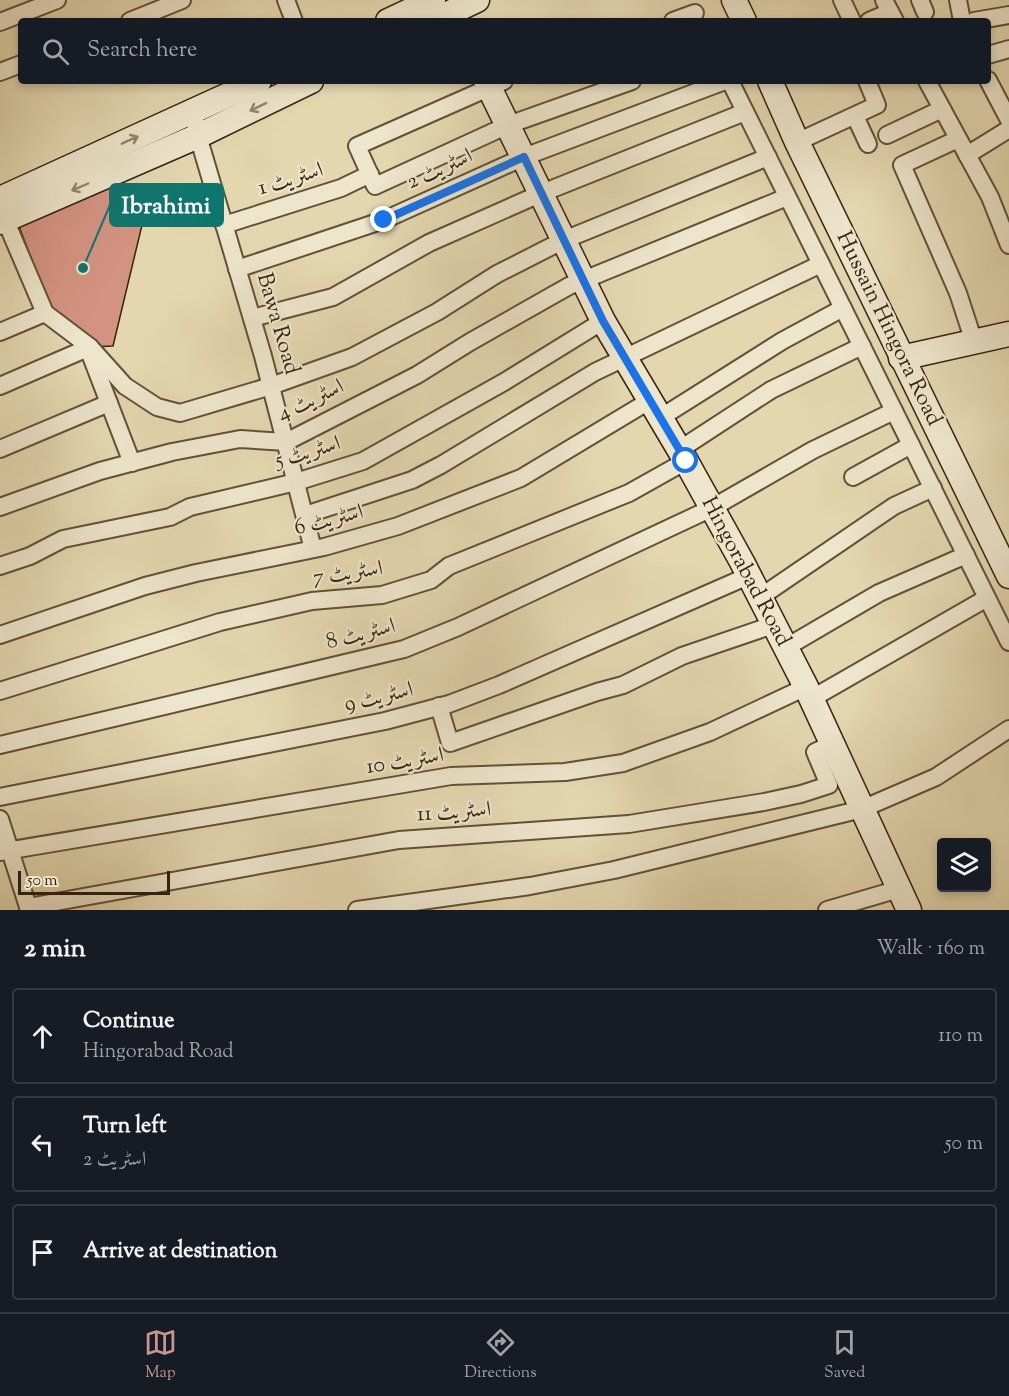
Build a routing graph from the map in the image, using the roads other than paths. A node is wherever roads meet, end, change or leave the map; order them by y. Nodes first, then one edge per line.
1 (57, 0) edge
2 (182, 0) edge
3 (286, 0) edge
4 (477, 0) edge
5 (734, 0) edge
6 (842, 0) edge
7 (958, 0) edge
8 (1007, 0) edge
9 (152, 6) edge
10 (888, 7) edge
11 (695, 11) edge
12 (444, 13) edge
13 (1009, 15) edge
14 (134, 18) edge
15 (293, 18) edge
16 (409, 18) edge
17 (680, 18) edge
18 (743, 18) edge
19 (851, 18) edge
20 (873, 18) edge
21 (961, 18) edge
22 (991, 18) edge
23 (0, 22) edge
24 (1009, 49) edge
25 (991, 54) edge
26 (18, 65) edge
27 (0, 72) edge
28 (991, 83) edge
29 (253, 84) edge
30 (304, 84) edge
31 (491, 84) edge
32 (493, 84) edge
33 (624, 84) edge
34 (717, 84) edge
35 (731, 84) edge
36 (771, 84) edge
37 (868, 84) edge
38 (929, 84) edge
39 (1003, 96) edge
40 (942, 109) junction
41 (193, 112) junction
42 (745, 112) junction
43 (855, 116) junction
44 (1009, 120) edge
45 (508, 125) junction
46 (1009, 129) edge
47 (887, 135) dead end
48 (198, 136) junction
49 (958, 139) junction
50 (797, 142) junction
51 (868, 144) dead end
52 (967, 155) junction
53 (524, 157) junction
54 (768, 157) junction
55 (370, 174) junction
56 (542, 193) junction
57 (787, 197) junction
58 (1, 212) edge
59 (224, 225) junction
60 (564, 240) junction
61 (1009, 245) edge
62 (821, 264) junction
63 (237, 268) junction
64 (585, 281) junction
65 (843, 308) junction
66 (45, 313) junction
67 (252, 318) junction
68 (603, 321) junction
69 (0, 332) edge
70 (1008, 337) edge
71 (974, 342) junction
72 (88, 346) junction
73 (862, 346) junction
74 (625, 358) junction
75 (901, 358) junction
76 (0, 386) edge
77 (271, 386) junction
78 (109, 403) junction
79 (655, 410) junction
80 (894, 411) junction
81 (286, 442) junction
82 (911, 445) junction
83 (0, 449) edge
84 (682, 455) junction
85 (132, 463) junction
86 (853, 477) dead end
87 (296, 482) junction
88 (933, 488) junction
89 (0, 507) edge
90 (712, 508) junction
91 (304, 515) junction
92 (314, 549) junction
93 (1004, 551) edge
94 (966, 555) junction
95 (0, 566) edge
96 (748, 576) junction
97 (1009, 576) edge
98 (759, 598) junction
99 (987, 598) junction
100 (773, 625) junction
101 (0, 635) edge
102 (1009, 642) edge
103 (785, 648) junction
104 (0, 691) edge
105 (808, 693) junction
106 (440, 706) junction
107 (1009, 729) edge
108 (832, 744) junction
109 (0, 745) edge
110 (0, 797) edge
111 (862, 808) junction
112 (0, 819) edge
113 (5, 851) edge
114 (904, 899) edge
115 (28, 908) edge
116 (357, 910) edge
117 (827, 910) edge

1 - 23 street
2 - 9 street
3 - 15 street
4 - 12 street
5 - 18 street
6 - 19 street
7 - 21 street
8 - 13 street
9 - 14 street
10 - 20 street
11 - 17 street
12 - 16 street
13 - 22 street
24 - 25 street
26 - 27 street
28 - 39 street
29 - 41 street
30 -> 48 street
31 - 55 street
32 - 45 street, Hingorabad Road
33 - 45 street
34 - 53 street, اسٹریٹ 2
35 - 42 street
36 - 50 street, Hussain Hingora Road
37 - 43 street
38 - 40 street
39 - 44 street
40 - 47 street
40 - 49 street
41 - 48 street, Bawa Road
58 -> 41 street
42 - 54 street
42 - 56 street
43 - 50 street
43 - 51 street
45 - 53 street, Hingorabad Road
45 - 55 street
46 - 52 street
48 -> 58 street
48 - 59 street, Bawa Road
49 - 52 street
49 - 71 street
50 - 75 street, Hussain Hingora Road
52 - 61 street
53 - 56 street, Hingorabad Road
53 - 63 street, اسٹریٹ 2
54 - 57 street
54 - 60 street
55 - 59 street, اسٹریٹ 1
56 - 60 street, Hingorabad Road
56 - 67 street
57 - 62 street
57 - 64 street, اسٹریٹ 4
58 - 66 street
59 - 63 street, Bawa Road
60 - 64 street, Hingorabad Road
60 - 77 street
62 - 65 street
62 - 74 street
63 - 67 street, Bawa Road
64 - 68 street, Hingorabad Road
64 - 81 street, اسٹریٹ 4
65 - 73 street
65 - 79 street, اسٹریٹ 6
66 - 69 street
66 - 72 street
67 - 77 street, Bawa Road
68 - 74 street, Hingorabad Road
68 - 87 street, اسٹریٹ 5
70 - 71 street
71 - 75 street
72 - 76 street
72 - 77 street
72 - 78 street
73 - 80 street
73 - 84 street, اسٹریٹ 7
74 - 79 street, Hingorabad Road
74 - 91 street
75 - 93 street, Hussain Hingora Road
77 - 81 street, Bawa Road
78 - 83 street
78 - 85 street
79 - 84 street, Hingorabad Road
79 - 92 street, اسٹریٹ 6
80 - 82 street
80 - 90 street, اسٹریٹ 8
81 - 85 street, اسٹریٹ 4
81 - 87 street, Bawa Road
82 - 86 street
82 - 88 street
84 - 90 street, Hingorabad Road
84 - 104 street, اسٹریٹ 7
85 - 89 street, اسٹریٹ 4
87 - 91 street, Bawa Road
87 - 95 street, اسٹریٹ 5
88 - 94 street
88 - 98 street
90 - 96 street, Hingorabad Road
90 - 109 street, اسٹریٹ 8
91 - 92 street, Bawa Road
92 - 101 street, اسٹریٹ 6
93 - 97 street, Hussain Hingora Road
94 - 99 street
94 - 103 street
96 - 98 street, Hingorabad Road
96 - 106 street, اسٹریٹ 9
98 - 100 street, Hingorabad Road
99 - 102 street
99 - 105 street, اسٹریٹ 10
100 - 103 street, Hingorabad Road
100 - 106 street
103 - 105 street, Hingorabad Road
105 - 108 street, Hingorabad Road
105 - 113 street, اسٹریٹ 10
106 - 110 street, اسٹریٹ 9
107 - 111 street
108 - 111 street, Hingorabad Road
108 - 115 street, اسٹریٹ 11
111 - 114 street, Hingorabad Road
111 - 116 street
112 - 113 street
113 - 115 street
114 - 117 street

